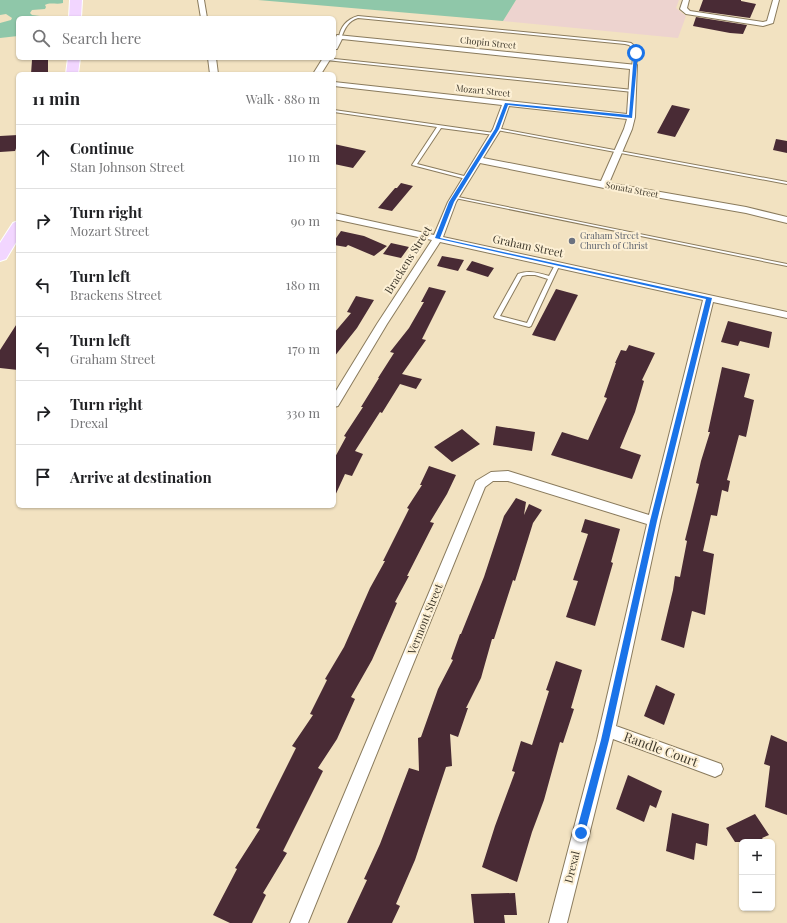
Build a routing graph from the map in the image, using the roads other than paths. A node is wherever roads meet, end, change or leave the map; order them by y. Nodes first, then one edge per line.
1 (76, 0) edge
2 (201, 0) edge
3 (686, 0) edge
4 (776, 0) edge
5 (75, 16) edge
6 (204, 16) edge
7 (340, 37) junction
8 (336, 44) edge
9 (74, 60) edge
10 (212, 60) edge
11 (326, 60) edge
12 (336, 60) edge
13 (634, 67) junction
14 (72, 72) edge
15 (214, 72) edge
16 (318, 72) edge
17 (336, 84) edge
18 (633, 91) junction
19 (506, 104) junction
20 (336, 111) edge
21 (631, 117) junction
22 (440, 126) junction
23 (496, 131) junction
24 (618, 152) junction
25 (478, 160) junction
26 (466, 178) junction
27 (787, 183) edge
28 (604, 185) junction
29 (455, 197) junction
30 (336, 216) edge
31 (787, 220) edge
32 (16, 229) edge
33 (438, 238) junction
34 (0, 256) edge
35 (558, 264) junction
36 (787, 265) edge
37 (551, 278) junction
38 (709, 298) junction
39 (787, 315) edge
40 (336, 400) edge
41 (654, 521) junction
42 (607, 730) junction
43 (715, 769) dead end
44 (299, 923) edge
45 (558, 923) edge

1 - 5 main road
2 - 6 street
3 - 4 street
7 - 8 street
7 - 13 street, Chopin Street
7 - 13 lane
9 - 14 main road
10 - 15 street
11 - 16 street
12 - 18 lane
13 - 18 street
17 - 19 street, Mozart Street
18 - 21 street
19 - 21 street, Mozart Street
19 - 23 street, Brackens Street
20 - 22 lane
21 - 24 street
22 - 23 lane
22 - 26 lane
23 - 24 lane
23 - 25 street, Brackens Street
24 - 27 lane
24 - 28 street
25 - 26 street, Brackens Street
25 - 28 street, Sonata Street
26 - 29 street, Brackens Street
28 - 31 street, Sonata Street
29 - 33 street, Brackens Street
29 - 36 lane
30 - 33 street, Graham Street
32 - 34 main road
33 - 35 street, Graham Street
33 - 40 street, Brackens Street
35 - 37 lane
35 - 38 street, Graham Street
37 - 37 lane
38 - 39 street, Graham Street
38 - 41 street, Drexal
41 - 42 street, Drexal
41 - 44 street, Vermont Street
42 - 43 street, Randle Court
42 - 45 street, Drexal

